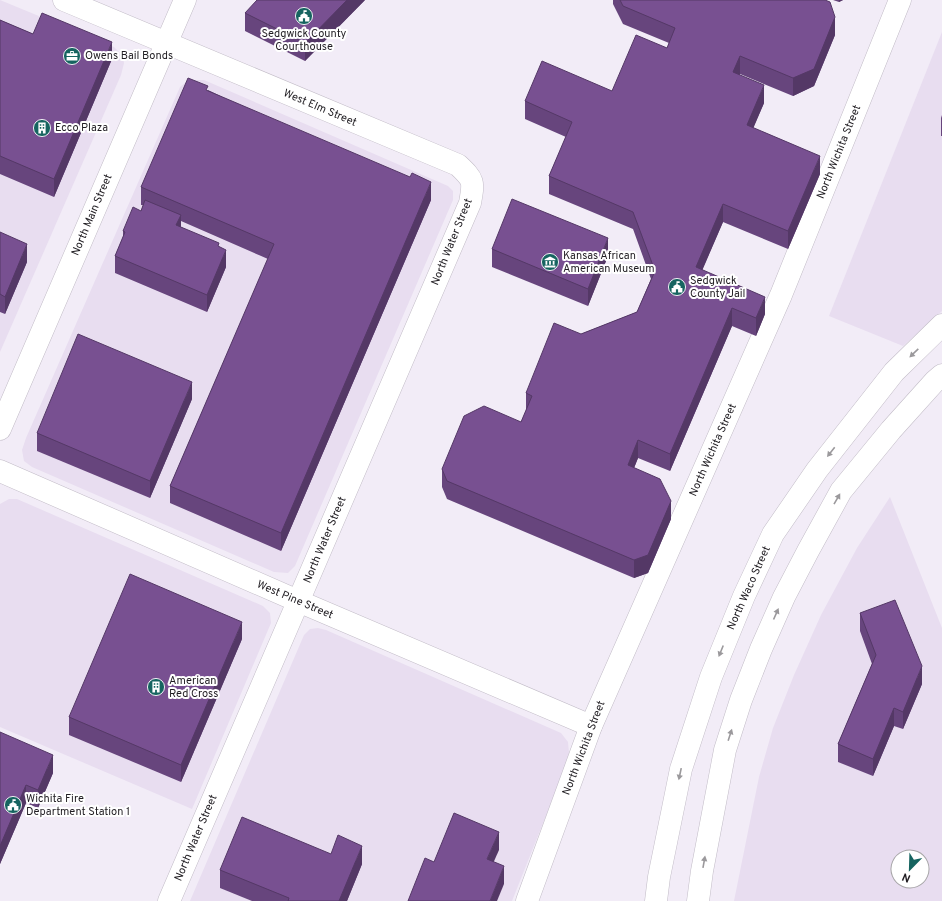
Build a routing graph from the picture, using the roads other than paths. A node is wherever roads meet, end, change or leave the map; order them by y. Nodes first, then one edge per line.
1 (64, 0) edge
2 (185, 0) edge
3 (900, 0) edge
4 (166, 42) junction
5 (471, 177) joint
6 (942, 326) edge
7 (942, 375) edge
8 (0, 430) edge
9 (0, 471) edge
10 (298, 602) junction
11 (591, 726) junction
12 (169, 901) edge
13 (527, 901) edge
14 (656, 901) edge
15 (698, 901) edge

1 - 4 street, West Elm Street
2 - 4 street, North Main Street
3 - 11 street, North Wichita Street
4 - 5 street, West Elm Street
4 - 8 street, North Main Street
5 - 10 street, North Water Street
6 -> 14 street, North Waco Street
15 -> 7 street
9 - 10 street, West Pine Street
10 - 11 street, West Pine Street
10 - 12 street, North Water Street
11 - 13 street, North Wichita Street

